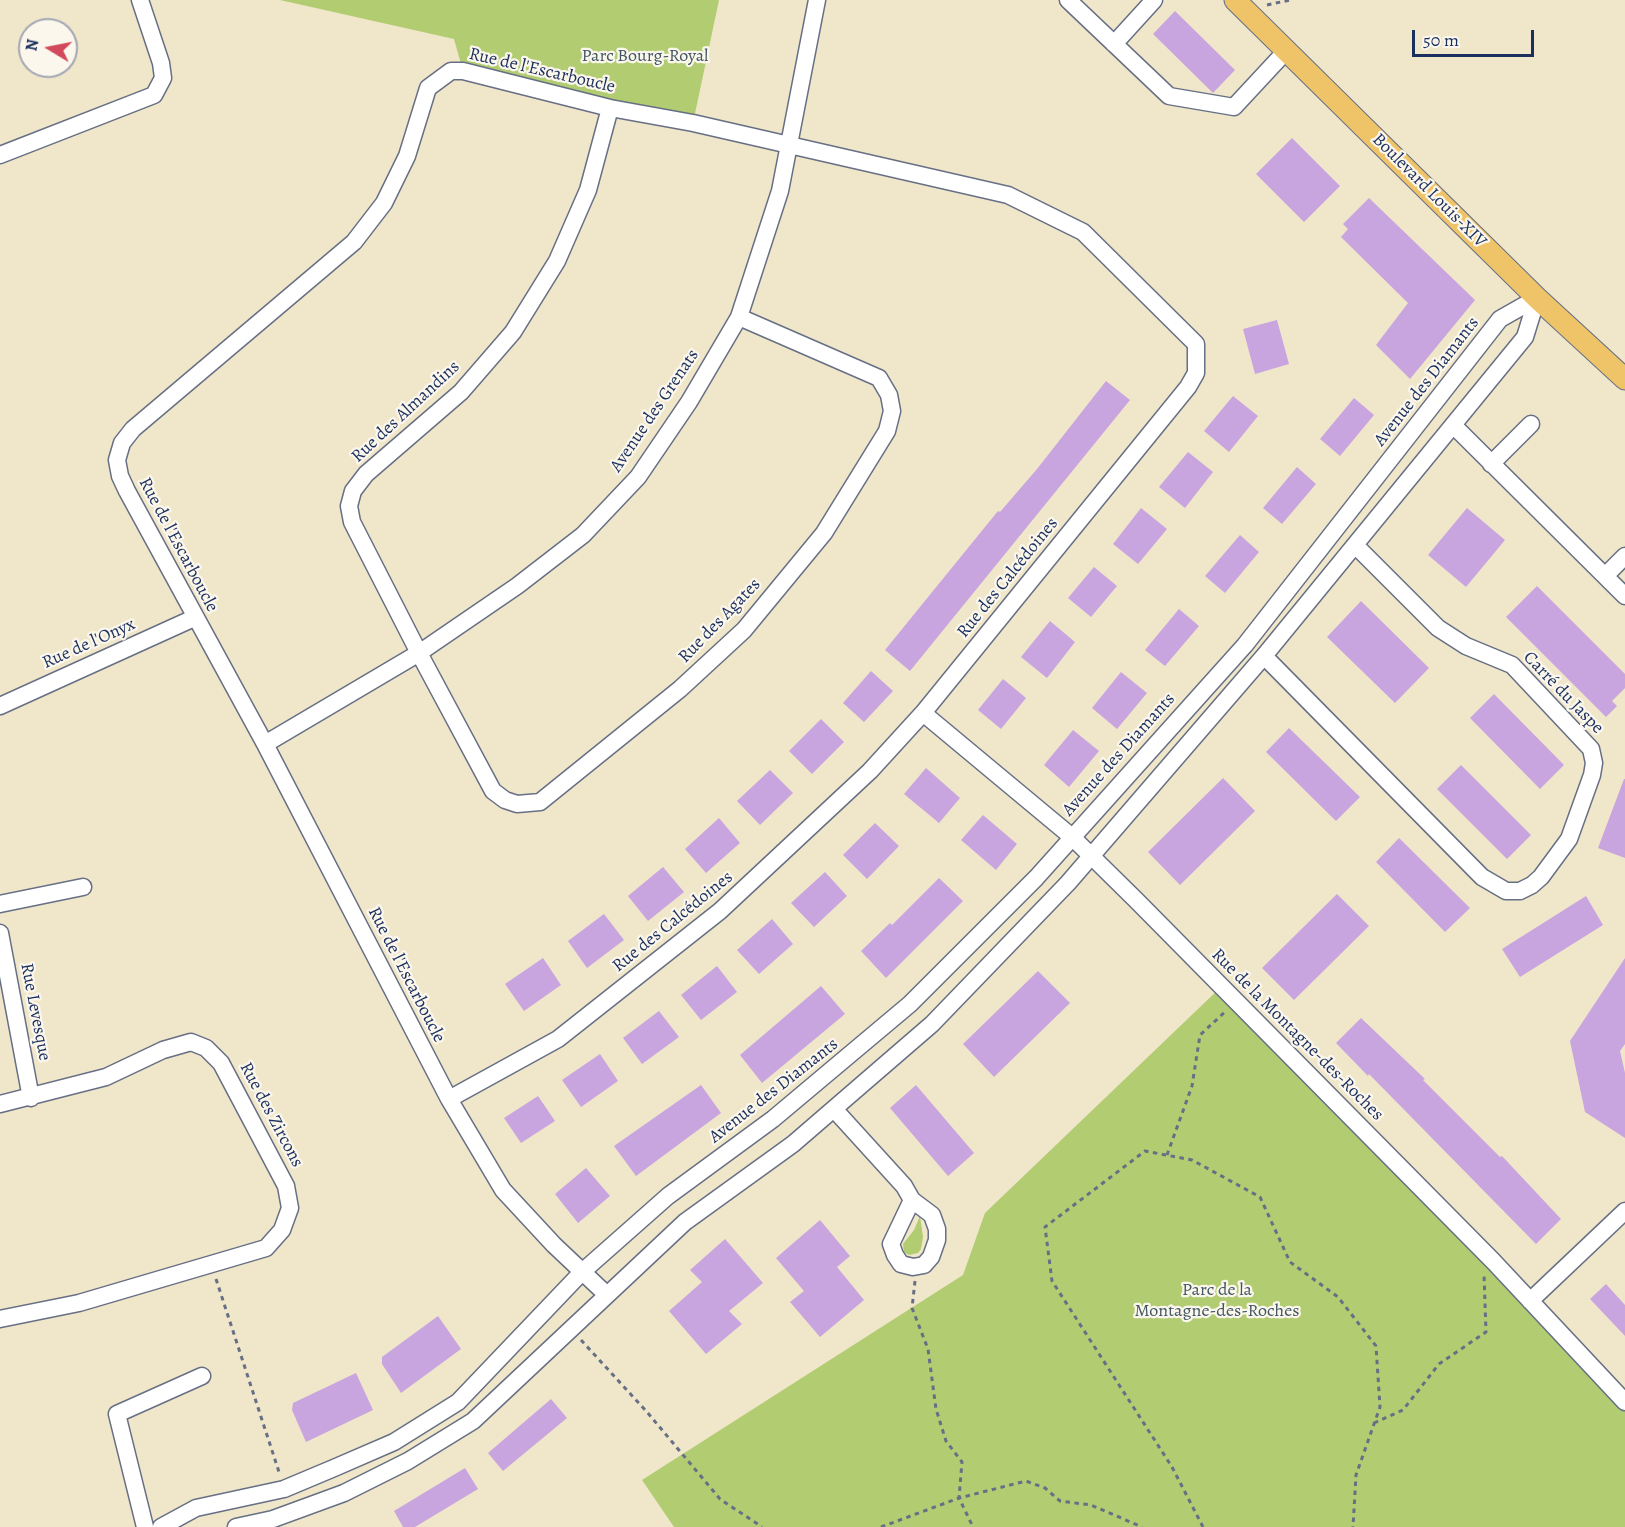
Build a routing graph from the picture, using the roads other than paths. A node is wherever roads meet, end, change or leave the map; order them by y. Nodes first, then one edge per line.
1 (140, 0) edge
2 (817, 0) edge
3 (1068, 0) edge
4 (1154, 0) edge
5 (1235, 0) edge
6 (1114, 44) junction
7 (1286, 51) junction
8 (610, 108) junction
9 (789, 145) junction
10 (0, 155) edge
11 (1537, 298) junction
12 (739, 317) junction
13 (1625, 380) edge
14 (1531, 424) dead end
15 (1453, 425) junction
16 (1491, 464) junction
17 (1354, 545) junction
18 (1625, 556) edge
19 (1605, 576) junction
20 (1625, 596) edge
21 (194, 618) junction
22 (419, 653) junction
23 (1264, 656) junction
24 (0, 706) edge
25 (923, 714) junction
26 (265, 744) junction
27 (1072, 837) junction
28 (1091, 856) junction
29 (83, 887) dead end
30 (0, 904) edge
31 (0, 933) edge
32 (31, 1098) junction
33 (449, 1100) junction
34 (0, 1104) edge
35 (834, 1109) junction
36 (912, 1200) junction
37 (1625, 1210) edge
38 (582, 1272) junction
39 (607, 1295) junction
40 (1530, 1301) junction
41 (0, 1319) edge
42 (202, 1376) dead end
43 (1625, 1402) edge
44 (264, 1494) junction
45 (274, 1523) edge
46 (145, 1527) edge
47 (162, 1527) edge
48 (236, 1527) edge

1 - 10 street
2 - 9 street, Avenue des Grenats
3 - 6 street
4 - 6 street
5 - 7 main road, Boulevard Louis-XIV
6 - 7 street
7 - 11 main road, Boulevard Louis-XIV
8 - 9 street, Rue de l'Escarboucle
8 - 21 street, Rue de l'Escarboucle
8 - 22 street, Rue des Almandins
9 - 12 street, Avenue des Grenats
9 - 25 street, Rue des Calcédoines
11 - 13 main road, Boulevard Louis-XIV
11 - 15 street
11 - 27 street, Avenue des Diamants
12 - 22 street, Avenue des Grenats
12 - 22 street, Rue des Agates
14 - 16 street
15 - 16 street
15 - 17 street
16 - 19 street
17 - 23 street
17 - 23 street, Carré du Jaspe
18 - 19 street
19 - 20 street
21 - 24 street, Rue de l'Onyx
21 - 26 street, Rue de l'Escarboucle
22 - 26 street, Avenue des Grenats
23 - 28 street
25 - 27 street, Rue de la Montagne-des-Roches
25 - 33 street, Rue des Calcédoines
26 - 33 street, Rue de l'Escarboucle
27 - 28 street, Rue de la Montagne-des-Roches
27 - 38 street, Avenue des Diamants
28 - 35 street
28 - 40 street, Rue de la Montagne-des-Roches
29 - 30 street
31 - 32 street, Rue Levesque
32 - 34 street, Rue des Zircons
32 - 41 street, Rue des Zircons
33 - 38 street, Rue de l'Escarboucle
35 - 36 street
35 - 39 street
36 - 36 street
37 - 40 street
38 - 39 street, Rue de l'Escarboucle
38 - 44 street, Avenue des Diamants
39 - 45 street
40 - 43 street, Rue de la Montagne-des-Roches
42 - 46 street
44 - 45 street
44 - 47 street, Avenue des Diamants
45 - 48 street

